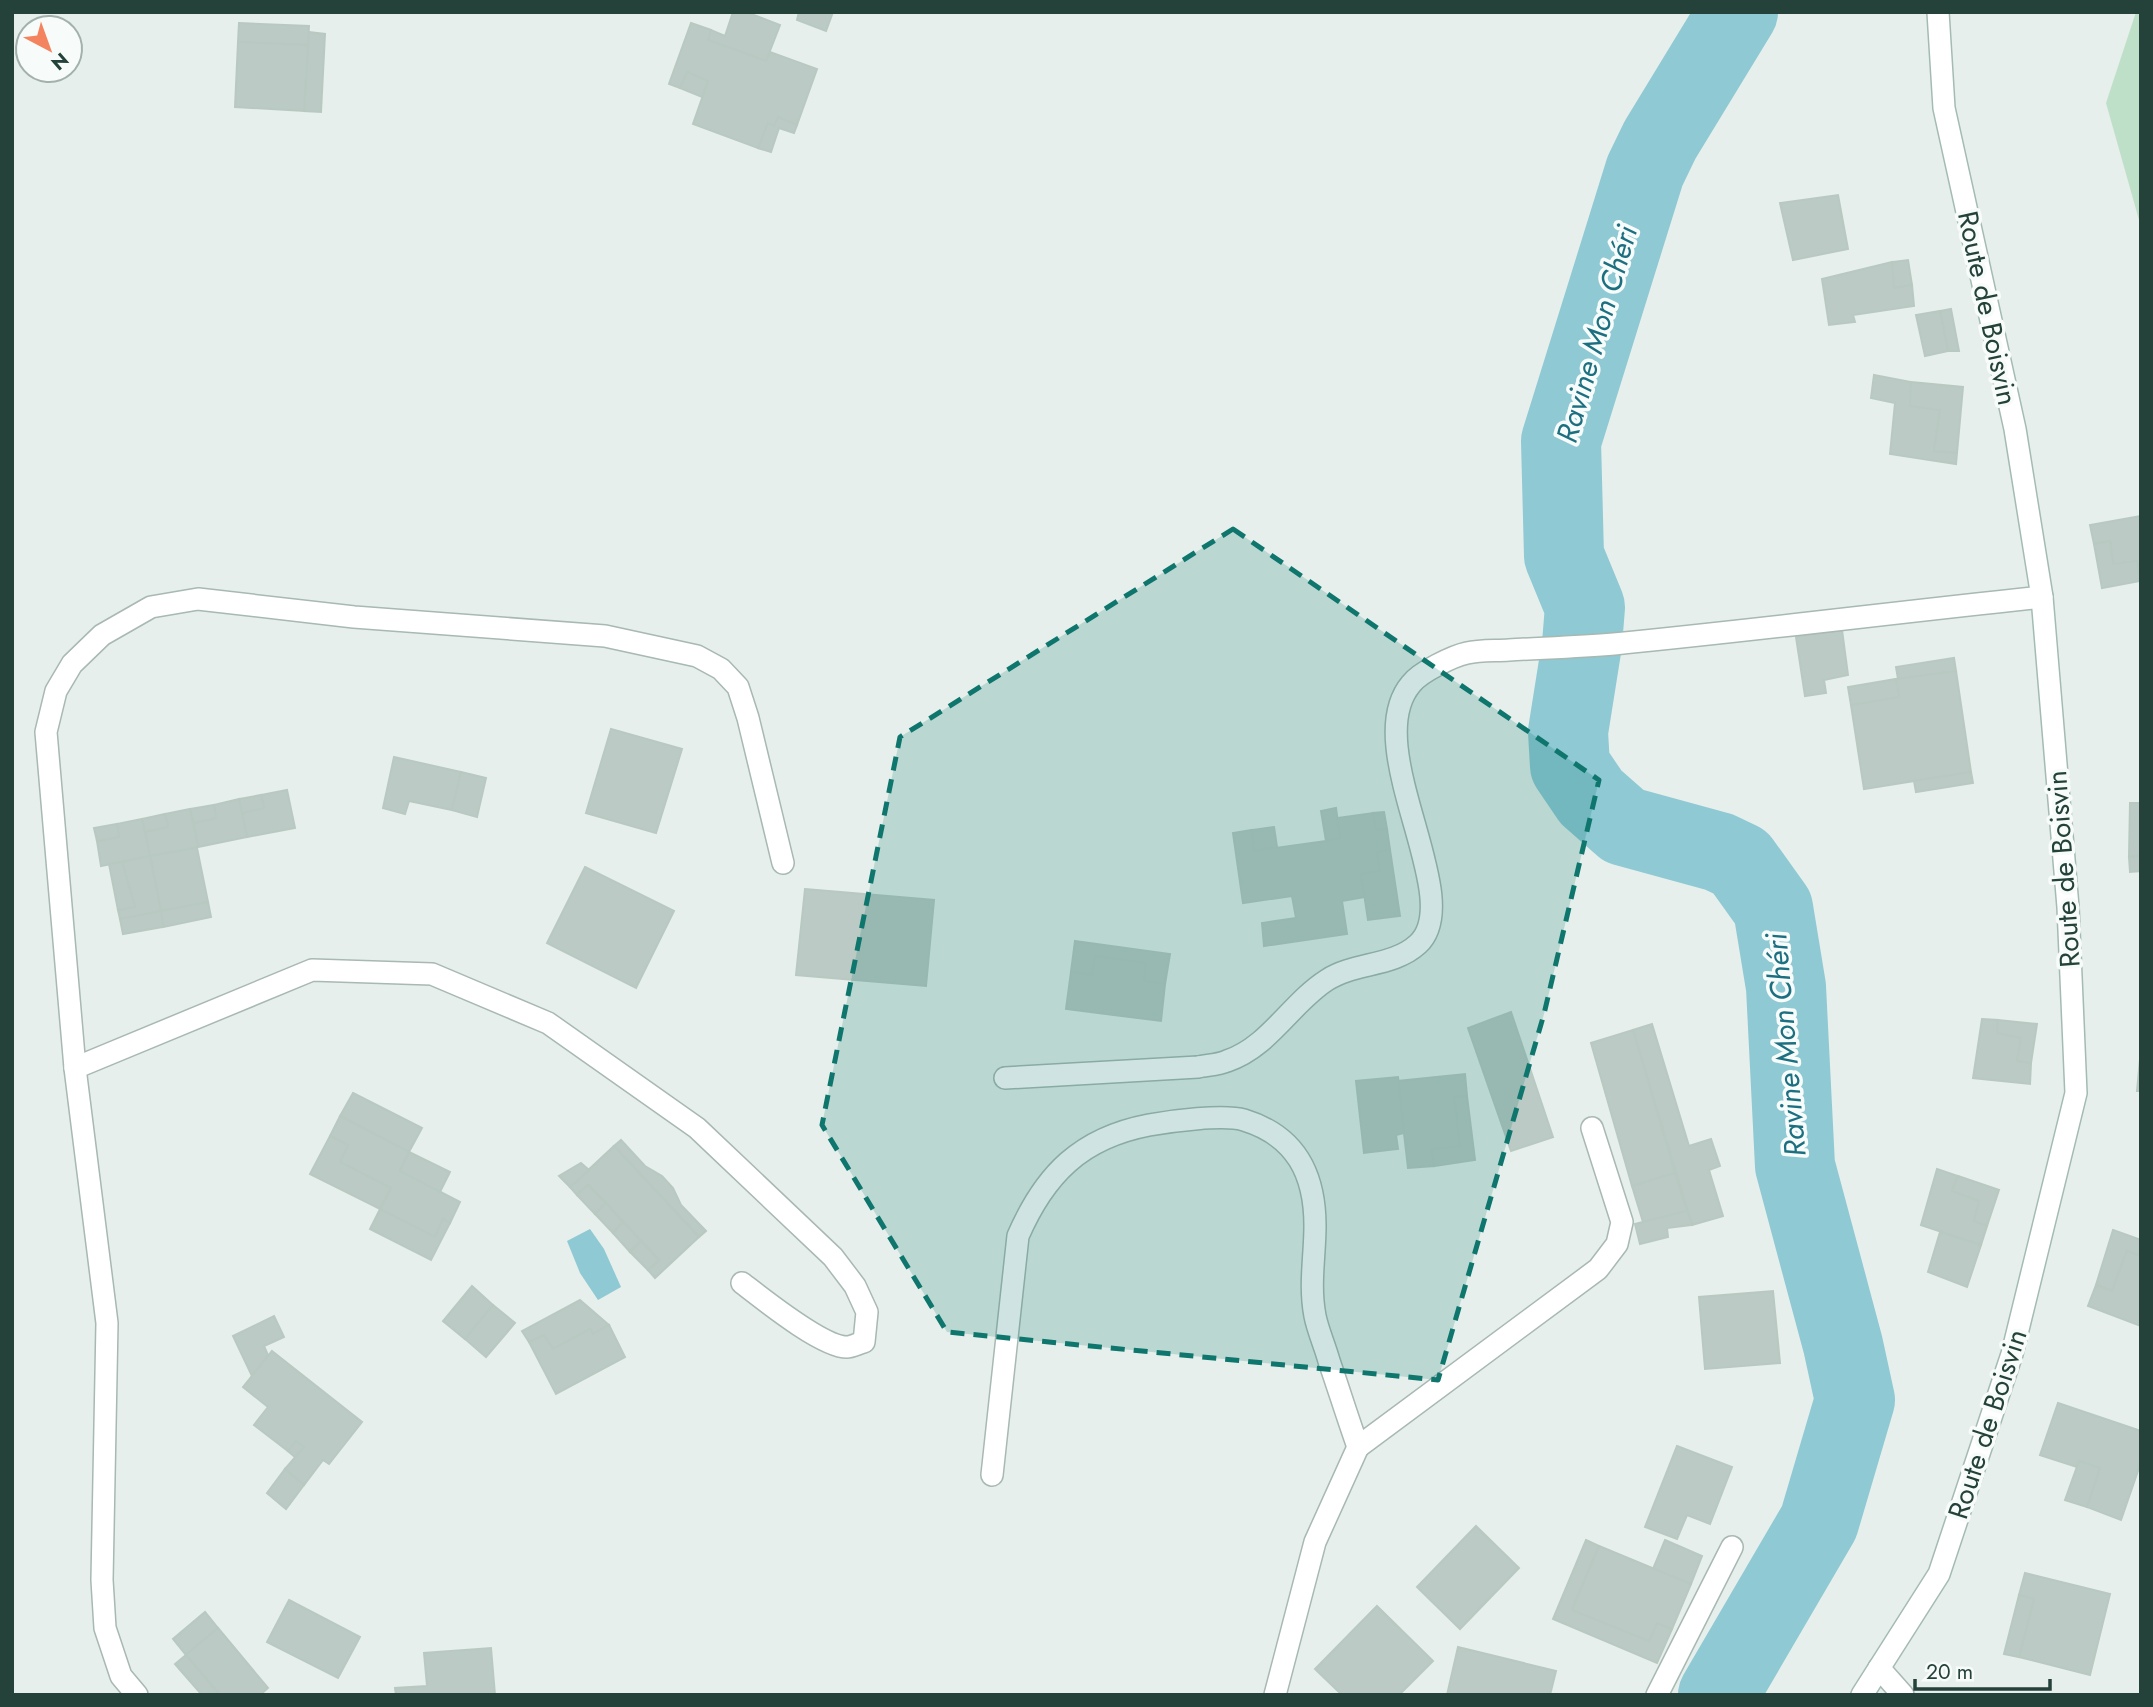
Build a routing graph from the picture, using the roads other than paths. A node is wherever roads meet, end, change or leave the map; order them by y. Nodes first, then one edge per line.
1 (1938, 12) edge
2 (2042, 597) junction
3 (783, 863) dead end
4 (75, 1068) junction
5 (1005, 1078) dead end
6 (1592, 1128) dead end
7 (742, 1283) dead end
8 (1358, 1447) junction
9 (992, 1475) dead end
10 (1732, 1547) dead end
11 (1879, 1668) junction
12 (137, 1695) edge
13 (1275, 1695) edge
14 (1657, 1695) edge
15 (1862, 1695) edge
16 (1903, 1695) edge

1 - 2 street, Route de Boisvin
2 - 5 street
2 - 11 street, Route de Boisvin
3 - 4 street
4 - 7 street
4 - 12 street
6 - 8 street
8 - 9 street
8 - 13 street
10 - 14 street
11 - 15 street, Route de Boisvin
11 - 16 street

